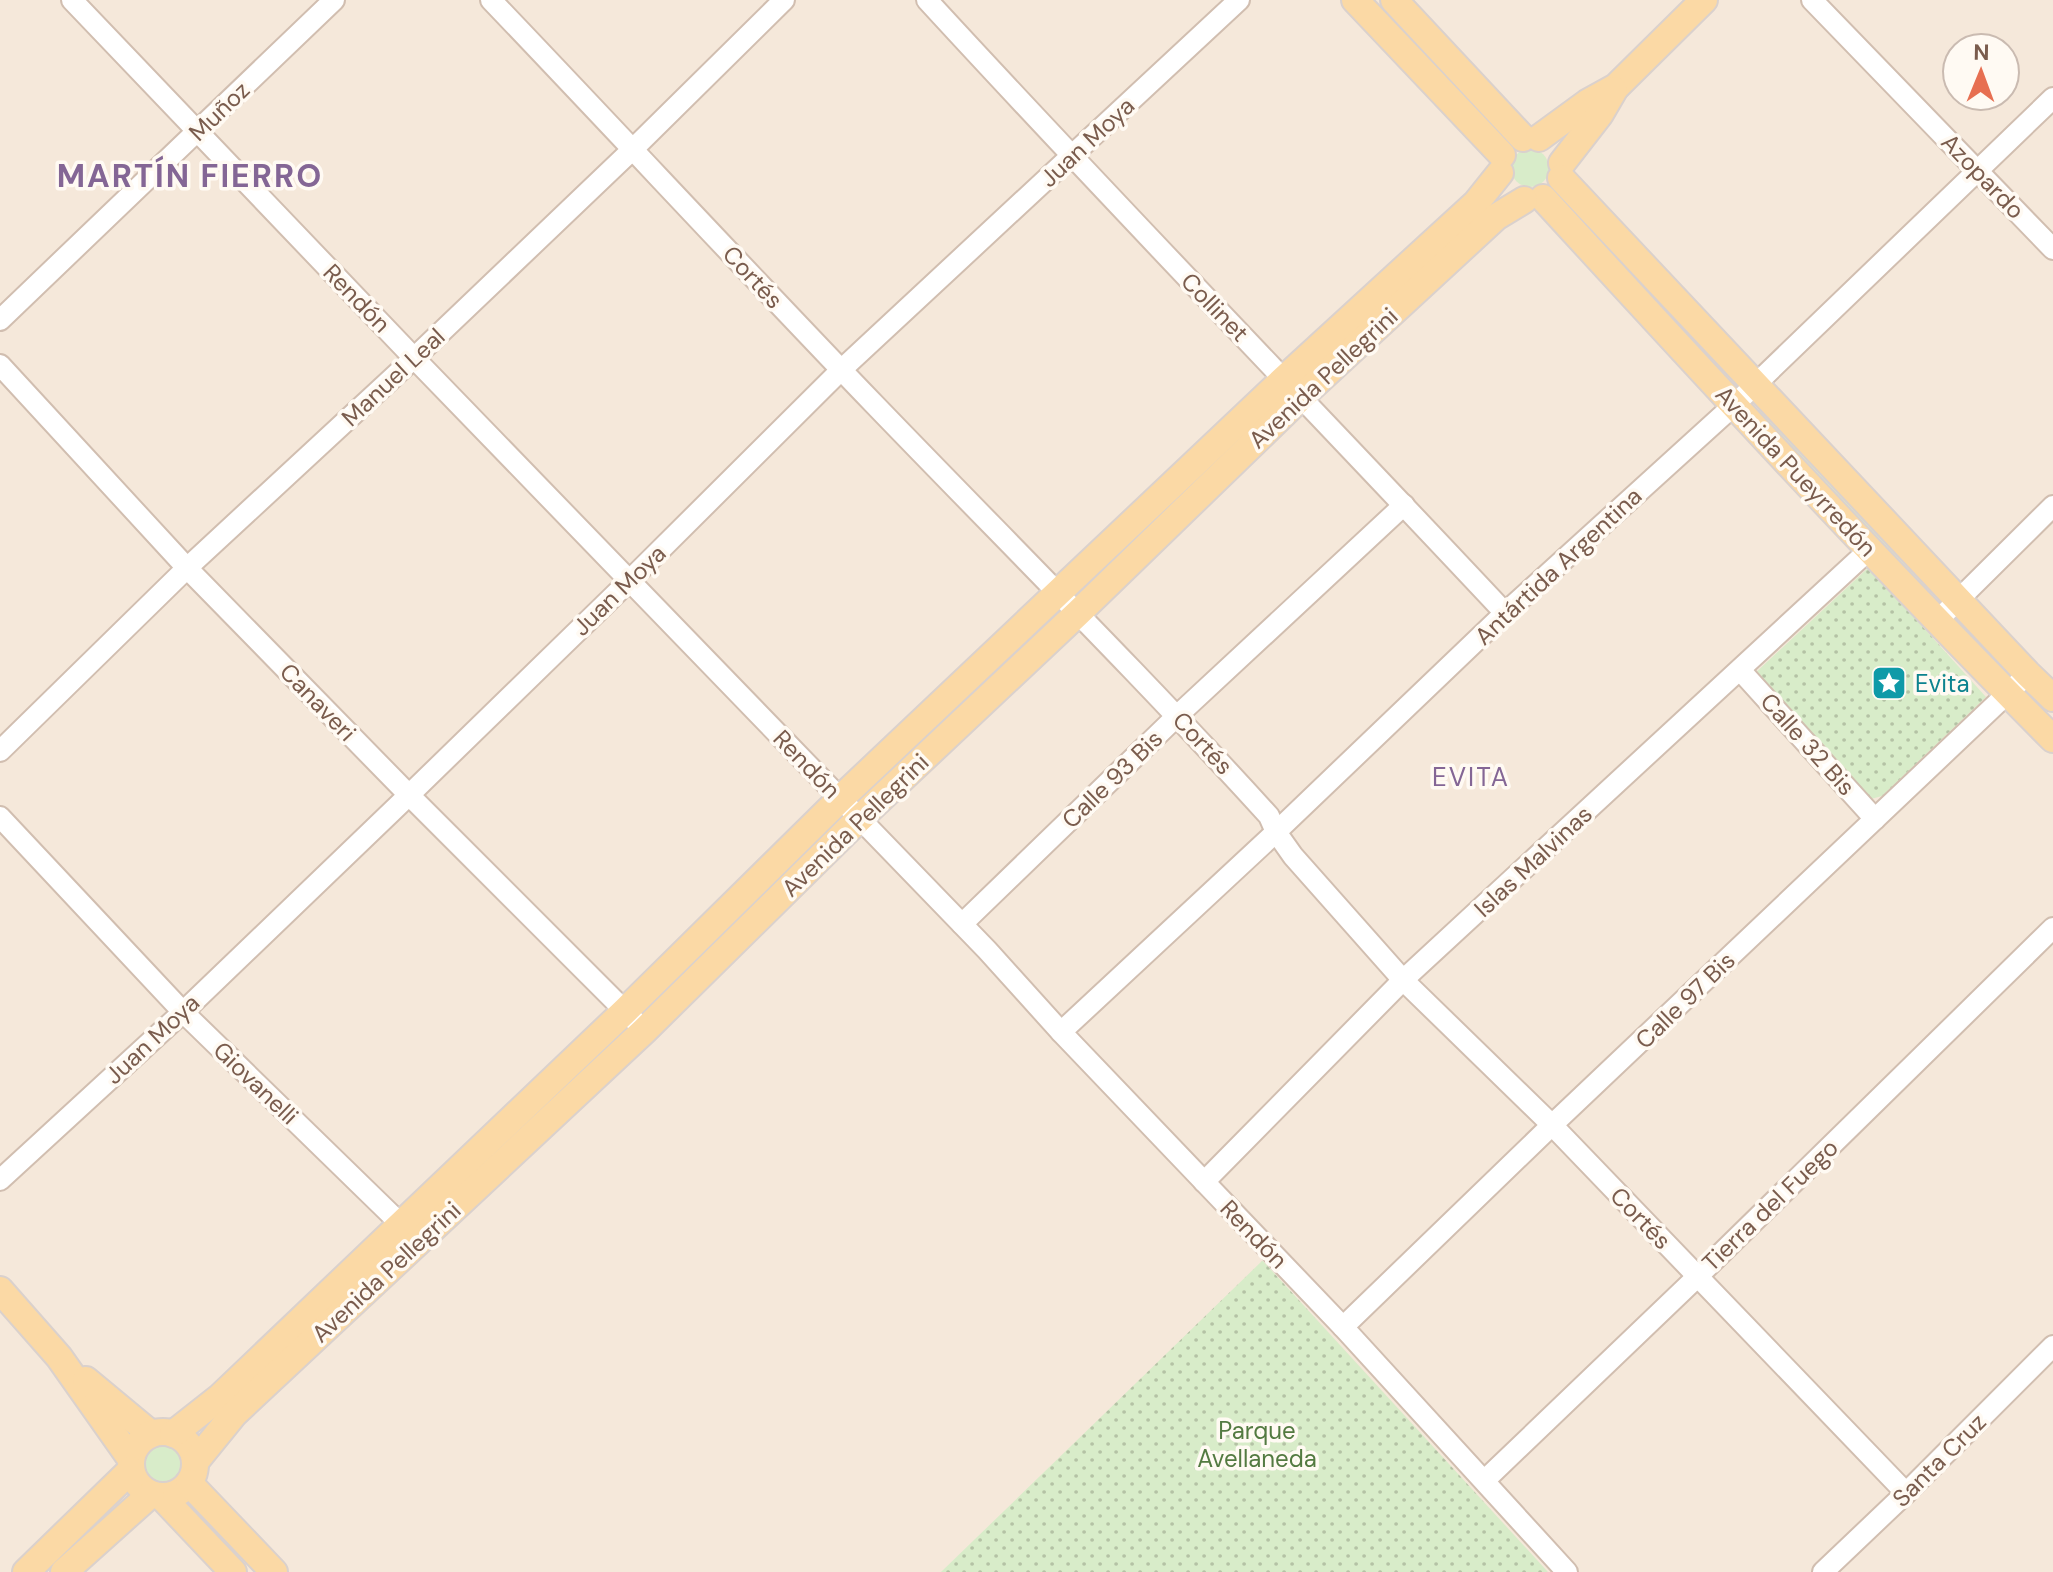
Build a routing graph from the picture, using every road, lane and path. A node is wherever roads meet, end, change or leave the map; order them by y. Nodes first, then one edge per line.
1 (72, 0) edge
2 (334, 0) edge
3 (491, 0) edge
4 (784, 0) edge
5 (927, 0) edge
6 (1239, 0) edge
7 (1355, 0) edge
8 (1394, 0) edge
9 (1704, 0) edge
10 (1812, 0) edge
11 (1616, 87) junction
12 (2053, 98) edge
13 (198, 131) junction
14 (1531, 138) junction
15 (633, 149) junction
16 (1071, 156) junction
17 (1501, 164) junction
18 (1562, 170) junction
19 (1978, 171) junction
20 (1534, 199) junction
21 (2053, 249) edge
22 (1637, 259) junction
23 (1616, 278) junction
24 (0, 320) edge
25 (414, 358) junction
26 (0, 365) edge
27 (841, 370) junction
28 (1755, 385) junction
29 (1293, 388) junction
30 (1733, 406) junction
31 (1404, 505) junction
32 (2053, 506) edge
33 (1870, 549) junction
34 (187, 568) junction
35 (630, 580) junction
36 (1057, 594) junction
37 (1957, 599) junction
38 (1078, 613) junction
39 (1505, 613) junction
40 (1937, 621) junction
41 (1740, 670) junction
42 (2028, 674) junction
43 (2009, 694) junction
44 (2053, 698) edge
45 (1178, 715) junction
46 (2053, 739) edge
47 (0, 751) edge
48 (409, 795) junction
49 (840, 799) junction
50 (0, 817) edge
51 (859, 819) junction
52 (1875, 819) junction
53 (1276, 832) junction
54 (962, 924) junction
55 (2053, 928) edge
56 (1403, 980) junction
57 (626, 1010) junction
58 (183, 1012) junction
59 (644, 1031) junction
60 (1061, 1032) junction
61 (1552, 1125) junction
62 (0, 1180) edge
63 (1204, 1182) junction
64 (409, 1233) junction
65 (1697, 1277) junction
66 (0, 1290) edge
67 (1343, 1327) junction
68 (2053, 1346) edge
69 (59, 1357) junction
70 (162, 1434) junction
71 (131, 1465) junction
72 (192, 1472) junction
73 (1485, 1480) junction
74 (1906, 1493) junction
75 (156, 1495) junction
76 (26, 1572) edge
77 (64, 1572) edge
78 (233, 1572) edge
79 (274, 1572) edge
80 (1567, 1572) edge
81 (1823, 1572) edge

1 - 13 street, Rendón
2 - 13 street, Muñoz
3 - 15 street, Cortés
4 - 15 street, Manuel Leal
5 - 16 street, Collinet
6 - 16 street, Juan Moya
7 - 17 main road
8 - 14 main road
9 - 11 main road
10 - 19 street, Azopardo
11 - 14 main road
11 - 18 main road
12 - 19 street, Antártida Argentina
13 - 24 street, Muñoz
13 - 25 street, Rendón
14 - 17 main road
14 - 18 main road
15 - 25 street, Manuel Leal
15 - 27 street, Cortés
16 - 27 street, Juan Moya
16 - 29 street, Collinet
17 - 20 main road
17 - 29 main road, Avenida Pellegrini
18 - 20 main road
18 - 22 main road, Avenida Pueyrredón
19 - 21 street, Azopardo
19 - 28 street, Antártida Argentina
20 - 23 main road, Avenida Pueyrredón
20 - 29 main road, Avenida Pellegrini
22 - 23 main road
22 - 28 main road, Avenida Pueyrredón
23 - 30 main road, Avenida Pueyrredón
25 - 34 street, Manuel Leal
25 - 35 street, Rendón
26 - 34 street, Canaveri
27 - 35 street, Juan Moya
27 - 36 street, Cortés
28 - 30 street, Antártida Argentina
28 - 37 main road, Avenida Pueyrredón
29 - 31 street, Collinet
29 - 36 main road, Avenida Pellegrini
29 - 38 main road, Avenida Pellegrini
30 - 33 main road, Avenida Pueyrredón
30 - 39 street, Antártida Argentina
31 - 39 street, Collinet
31 - 45 street, Calle 93 Bis
32 - 37 street
33 - 40 main road, Avenida Pueyrredón
33 - 41 street, Islas Malvinas
34 - 47 street, Manuel Leal
34 - 48 street, Canaveri
35 - 48 street, Juan Moya
35 - 49 street, Rendón
36 - 38 street, Cortés
36 - 49 main road, Avenida Pellegrini
37 - 40 street
37 - 42 main road, Avenida Pueyrredón
38 - 45 street, Cortés
38 - 51 main road, Avenida Pellegrini
39 - 53 street, Antártida Argentina
40 - 43 main road, Avenida Pueyrredón
41 - 52 street, Calle 32 Bis
41 - 56 street, Islas Malvinas
42 - 43 street, Calle 97 Bis
42 - 44 main road, Avenida Pueyrredón
43 - 46 main road, Avenida Pueyrredón
43 - 52 street, Calle 97 Bis
45 - 53 street, Cortés
45 - 54 street, Calle 93 Bis
48 - 57 street, Canaveri
48 - 58 street, Juan Moya
49 - 51 street, Rendón
49 - 57 main road, Avenida Pellegrini
50 - 58 street, Giovanelli
51 - 54 street, Rendón
51 - 59 main road, Avenida Pellegrini
52 - 61 street, Calle 97 Bis
53 - 56 street, Cortés
53 - 60 street, Antártida Argentina
54 - 60 street, Rendón
55 - 65 street, Tierra del Fuego
56 - 61 street, Cortés
56 - 63 street, Islas Malvinas
57 - 59 street, Canaveri
57 - 64 main road, Avenida Pellegrini
58 - 62 street, Juan Moya
58 - 64 street, Giovanelli
59 - 64 main road, Avenida Pellegrini
60 - 63 street, Rendón
61 - 65 street, Cortés
61 - 67 street, Calle 97 Bis
63 - 67 street, Rendón
64 - 70 main road, Avenida Pellegrini
64 - 72 main road, Avenida Pellegrini
65 - 73 street, Tierra del Fuego
65 - 74 street, Cortés
66 - 69 main road
67 - 73 street, Rendón
68 - 74 street, Santa Cruz
69 - 70 main road
69 - 71 main road
70 - 71 main road
70 - 72 main road
71 - 75 main road
71 - 76 main road
72 - 75 main road
72 - 79 main road
73 - 80 street, Rendón
74 - 81 street, Santa Cruz
75 - 77 main road
75 - 78 main road

